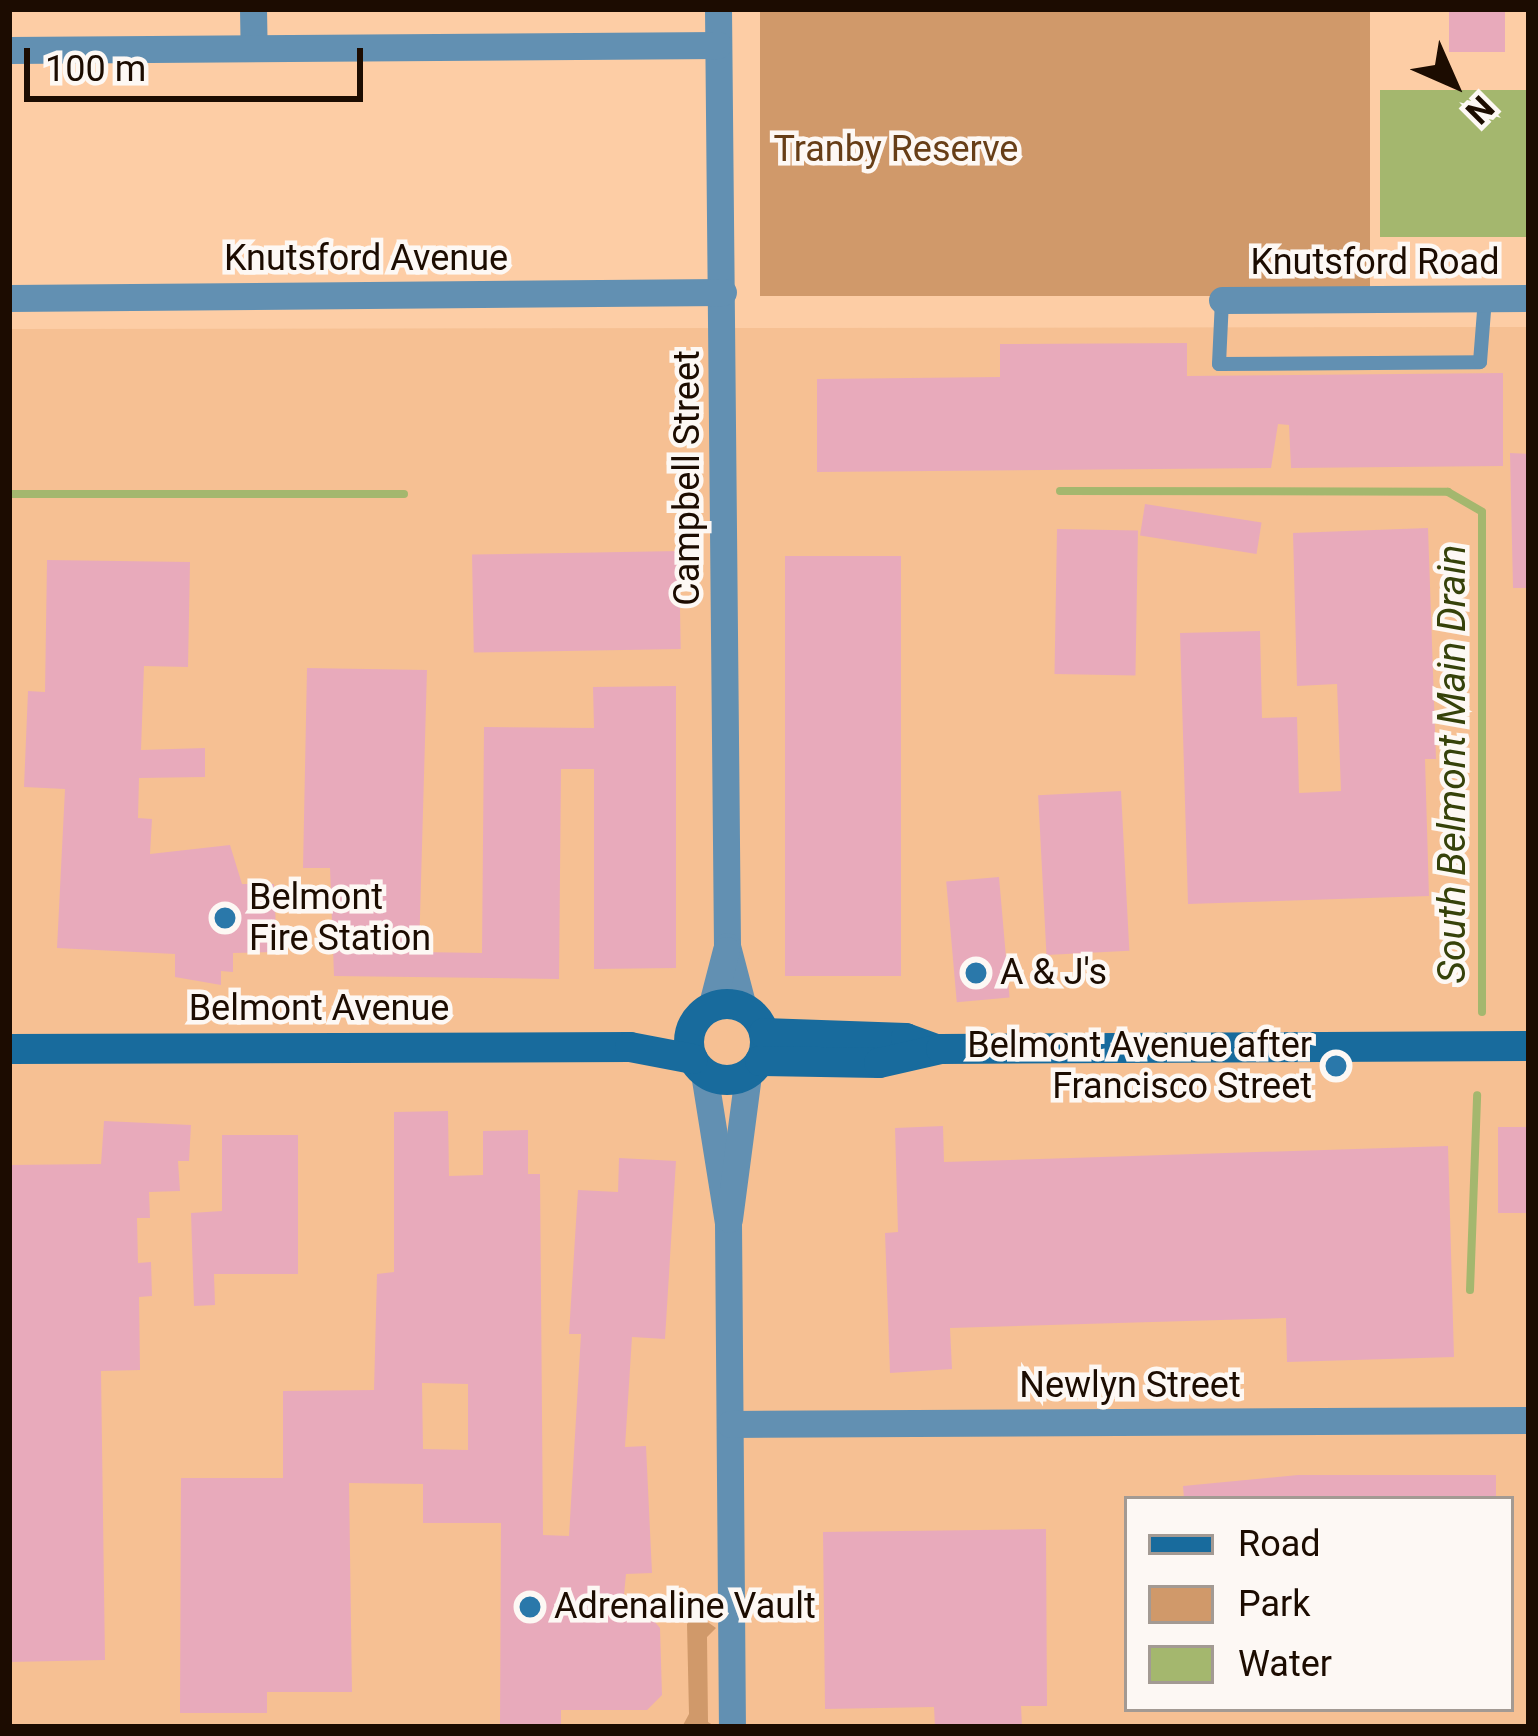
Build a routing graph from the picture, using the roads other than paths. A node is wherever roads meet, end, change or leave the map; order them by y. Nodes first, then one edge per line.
1 (253, 9) edge
2 (718, 9) edge
3 (718, 45) junction
4 (254, 48) junction
5 (9, 50) edge
6 (722, 292) junction
7 (9, 298) edge
8 (1485, 298) junction
9 (1529, 298) edge
10 (1222, 300) joint
11 (716, 1014) junction
12 (1529, 1046) edge
13 (630, 1047) junction
14 (9, 1049) edge
15 (757, 1056) junction
16 (699, 1066) junction
17 (728, 1223) junction
18 (1529, 1420) edge
19 (730, 1424) junction
20 (732, 1727) edge

1 - 4 street
2 - 3 street, Campbell Street
3 - 4 street
3 - 6 street, Campbell Street
4 - 5 street
6 - 7 street, Knutsford Avenue
6 - 11 street, Campbell Street
8 - 9 street, Knutsford Road
8 - 10 street, Knutsford Road
8 - 10 lane
11 - 13 main road, Belmont Avenue
11 - 15 main road
11 - 16 main road
12 - 15 main road
13 - 14 main road, Belmont Avenue
13 - 16 main road, Belmont Avenue
15 - 16 main road, Belmont Avenue
15 - 17 street
16 - 17 street
17 - 19 street
18 - 19 street, Newlyn Street
19 - 20 street

